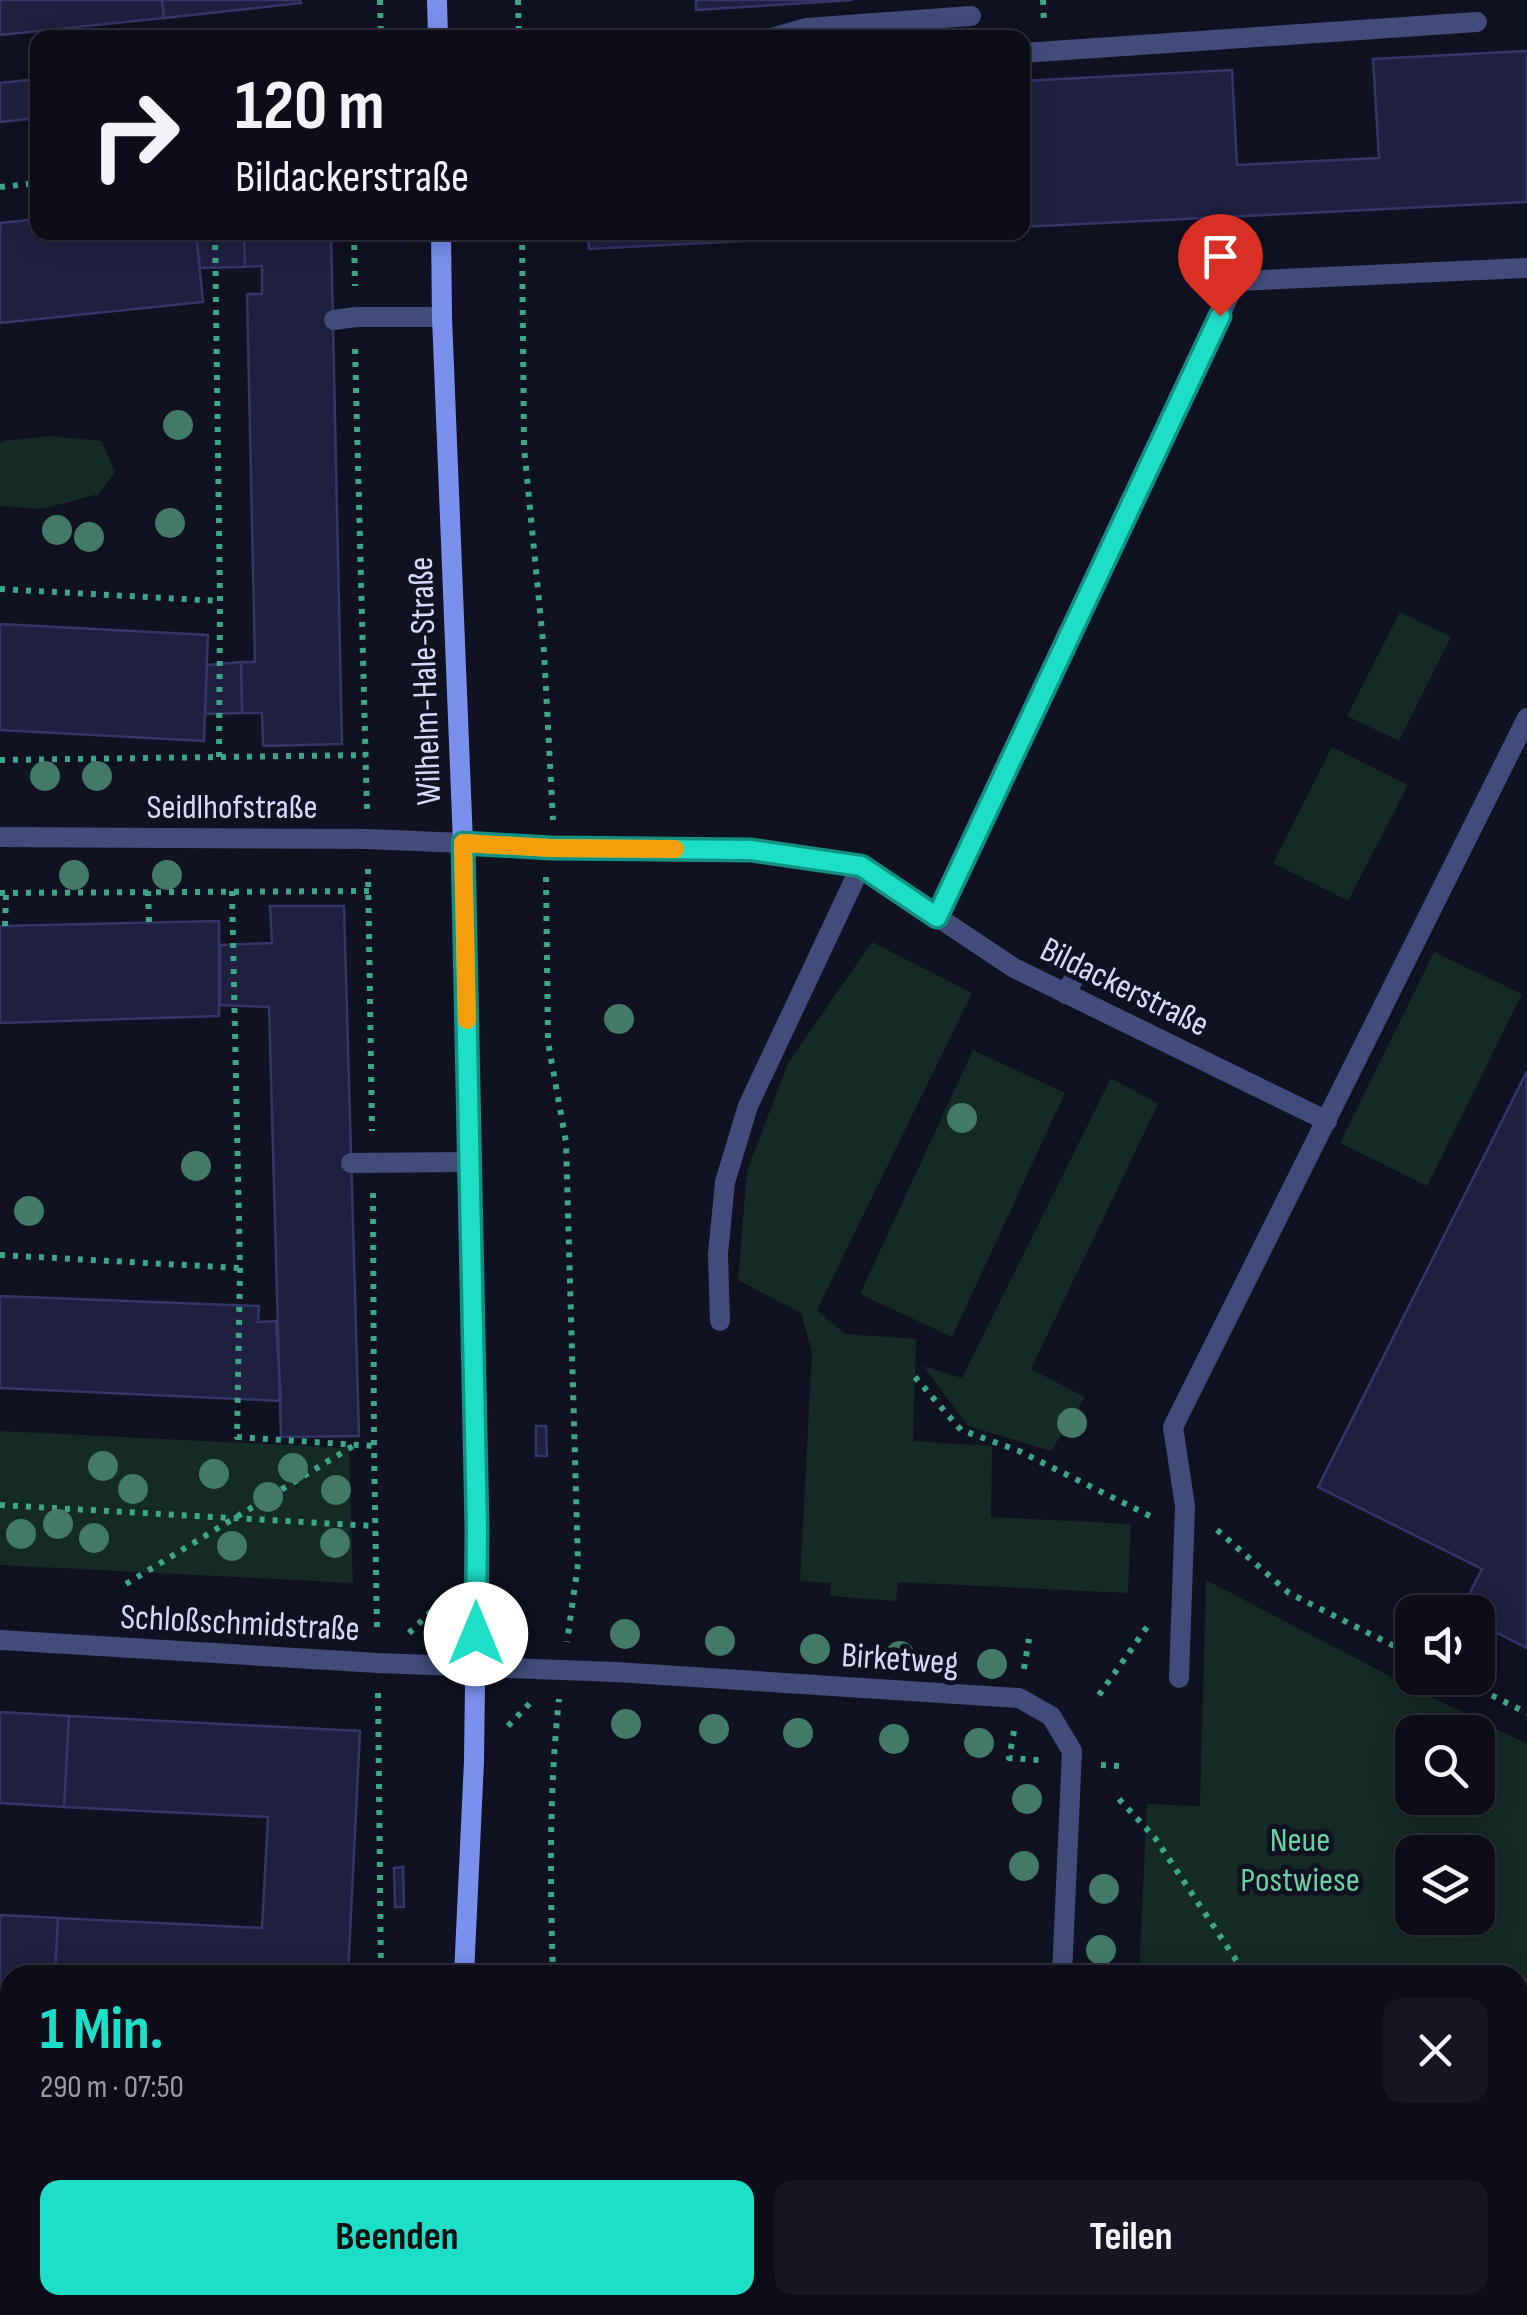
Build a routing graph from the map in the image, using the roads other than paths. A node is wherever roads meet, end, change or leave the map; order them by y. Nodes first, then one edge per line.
1 (437, 0) edge
2 (971, 16) dead end
3 (1477, 22) dead end
4 (438, 30) edge
5 (799, 30) edge
6 (1030, 52) edge
7 (441, 240) edge
8 (1527, 268) edge
9 (442, 317) junction
10 (344, 319) road end
11 (1527, 718) edge
12 (0, 837) edge
13 (463, 843) junction
14 (861, 866) junction
15 (937, 917) junction
16 (1077, 972) dead end
17 (1066, 994) junction
18 (1327, 1121) junction
19 (470, 1162) junction
20 (362, 1163) road end
21 (720, 1321) dead end
22 (0, 1640) edge
23 (476, 1668) junction
24 (1179, 1678) dead end
25 (464, 1965) edge
26 (1062, 1965) edge

1 - 4 main road
2 - 5 street
3 - 6 street
7 - 9 main road, Wilhelm-Hale-Straße
8 - 15 street
9 - 10 street
9 - 13 main road, Wilhelm-Hale-Straße
11 - 18 street
12 - 13 street, Seidlhofstraße
13 - 14 street, Bildackerstraße
13 - 19 main road, Wilhelm-Hale-Straße
14 - 15 street, Bildackerstraße
14 - 21 street
15 - 17 street, Bildackerstraße
16 - 17 street
17 - 18 street, Bildackerstraße
18 - 24 street
19 - 20 street
19 - 23 main road, Wilhelm-Hale-Straße
22 - 23 street, Schloßschmidstraße
23 - 25 main road, Wilhelm-Hale-Straße
23 - 26 street, Birketweg

